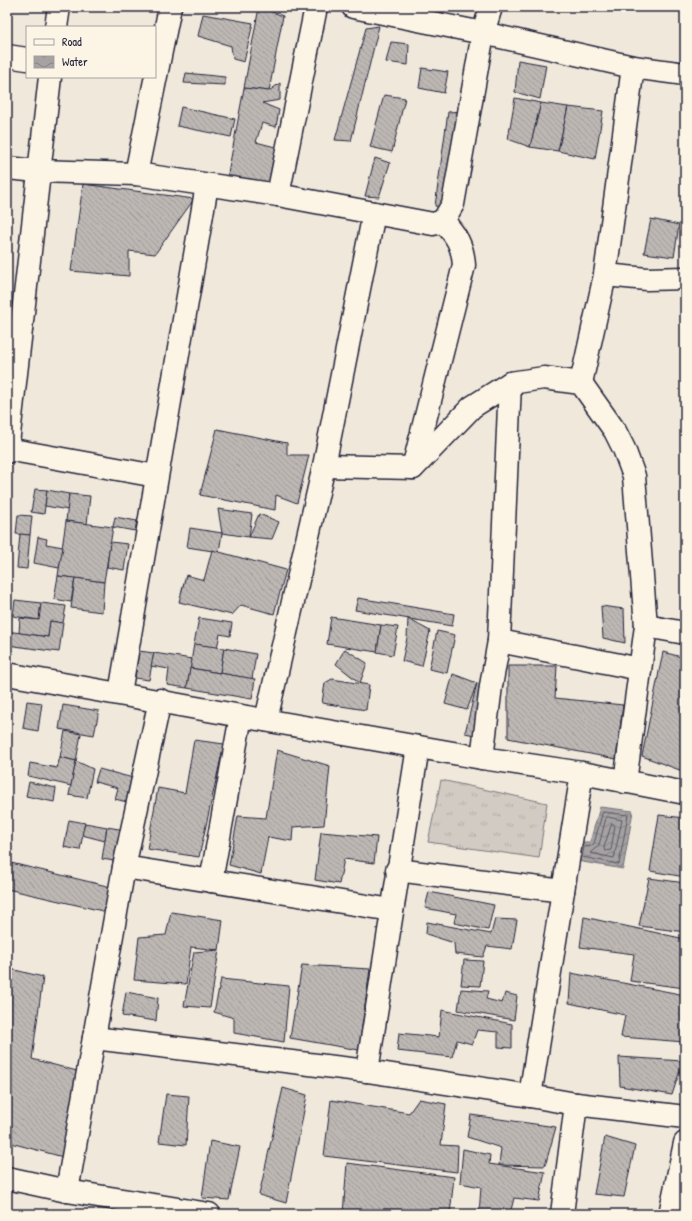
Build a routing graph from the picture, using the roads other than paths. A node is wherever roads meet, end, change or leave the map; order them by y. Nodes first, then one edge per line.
1 (59, 7) edge
2 (170, 7) edge
3 (316, 7) edge
4 (353, 7) edge
5 (491, 7) edge
6 (56, 26) edge
7 (483, 33) junction
8 (7, 56) edge
9 (26, 59) edge
10 (633, 67) junction
11 (685, 74) edge
12 (156, 76) edge
13 (50, 78) edge
14 (156, 78) edge
15 (7, 168) edge
16 (38, 171) junction
17 (136, 174) junction
18 (207, 185) junction
19 (278, 195) junction
20 (374, 213) junction
21 (443, 221) junction
22 (605, 275) junction
23 (685, 278) edge
24 (510, 383) junction
25 (580, 383) junction
26 (7, 451) edge
27 (324, 466) junction
28 (413, 468) junction
29 (156, 476) junction
30 (646, 626) junction
31 (685, 633) edge
32 (499, 641) junction
33 (640, 669) junction
34 (7, 674) edge
35 (120, 693) junction
36 (160, 700) junction
37 (240, 716) junction
38 (266, 720) junction
39 (418, 747) junction
40 (482, 758) junction
41 (582, 773) junction
42 (625, 782) junction
43 (685, 793) edge
44 (124, 867) junction
45 (397, 870) junction
46 (211, 880) junction
47 (563, 891) junction
48 (392, 910) junction
49 (94, 1038) junction
50 (367, 1071) junction
51 (530, 1096) junction
52 (576, 1104) junction
53 (685, 1117) edge
54 (685, 1143) edge
55 (7, 1178) edge
56 (67, 1192) junction
57 (178, 1211) edge
58 (209, 1214) edge
59 (562, 1214) edge
60 (670, 1214) edge

1 - 6 street
2 - 12 street
3 - 19 street
4 - 7 street
5 - 7 street
7 - 10 street
7 - 21 street
8 - 9 street
10 - 11 street
10 - 22 street
13 - 16 street
14 - 17 street
15 - 16 street
16 - 17 street
16 - 26 street
17 - 18 street
18 - 19 street
18 - 29 street
19 - 20 street
20 - 21 street
20 - 27 street
21 - 28 street
22 - 23 street
22 - 25 street
24 - 25 street
24 - 28 street
24 - 32 street
25 - 30 street
26 - 29 street
27 - 28 street
27 - 38 street
29 - 35 street
30 - 31 street
30 - 33 street
32 - 33 street
32 - 40 street
33 - 42 street
34 - 35 street
35 - 36 street
36 - 37 street
36 - 44 street
37 - 38 street
37 - 46 street
38 - 39 street
39 - 40 street
39 - 45 street
40 - 41 street
41 - 42 street
41 - 47 street
42 - 43 street
44 - 46 street
44 - 49 street
45 - 47 street
45 - 48 street
46 - 48 street
47 - 51 street
48 - 50 street
49 - 50 street
49 - 56 street
50 - 51 street
51 - 52 street
52 - 53 street
52 - 59 street
54 - 60 street
55 - 56 street
56 - 57 street
57 - 58 street

